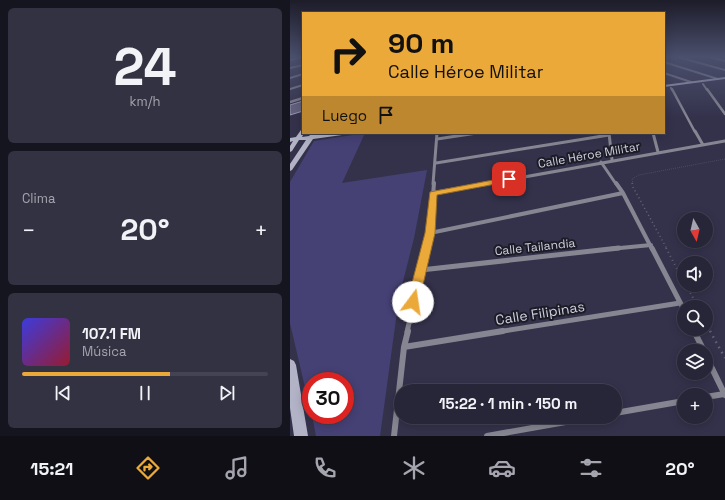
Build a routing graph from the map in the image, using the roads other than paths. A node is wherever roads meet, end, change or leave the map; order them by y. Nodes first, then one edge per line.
1 (677, 77) edge
2 (713, 77) edge
3 (725, 78) edge
4 (718, 79) junction
5 (691, 82) junction
6 (725, 82) edge
7 (703, 84) junction
8 (290, 85) edge
9 (302, 85) edge
10 (665, 86) edge
11 (294, 88) junction
12 (671, 88) junction
13 (290, 89) edge
14 (665, 89) edge
15 (302, 98) edge
16 (290, 102) edge
17 (725, 114) edge
18 (312, 134) edge
19 (437, 134) edge
20 (470, 134) edge
21 (609, 134) edge
22 (653, 134) edge
23 (290, 136) edge
24 (437, 139) junction
25 (295, 141) edge
26 (725, 141) edge
27 (703, 145) junction
28 (658, 152) junction
29 (612, 160) junction
30 (600, 162) junction
31 (436, 163) junction
32 (290, 169) edge
33 (623, 193) junction
34 (433, 194) junction
35 (430, 233) junction
36 (651, 245) junction
37 (421, 270) junction
38 (678, 300) edge
39 (677, 303) edge
40 (404, 347) junction
41 (290, 365) edge
42 (713, 370) edge
43 (725, 394) edge
44 (713, 396) edge
45 (677, 402) edge
46 (622, 412) edge
47 (555, 424) edge
48 (301, 436) edge
49 (394, 436) edge
50 (487, 436) edge

1 - 5 street
2 - 4 street
3 - 4 street
4 - 5 street
5 - 10 street
6 - 7 street
7 - 12 street
7 - 17 street
8 - 11 street
9 - 11 street
11 - 13 street
12 - 14 street
12 - 27 street
15 - 16 street
18 - 25 street
18 - 32 street
19 - 24 street
20 - 24 street
21 - 29 street
21 - 31 street
22 - 28 street
23 - 25 street
24 - 31 street
26 - 27 street, Calle Héroe Militar
27 - 28 street, Calle Héroe Militar
28 - 29 street, Calle Héroe Militar
29 - 30 street, Calle Héroe Militar
30 - 33 street
30 - 34 street, Calle Héroe Militar
31 - 34 street
33 - 35 street
33 - 36 street
34 - 35 street
35 - 37 street
36 - 37 street, Calle Tailandia
36 - 38 street
37 - 40 street
39 - 40 street, Calle Filipinas
40 - 49 street
41 - 48 street
42 - 43 street
43 - 44 street
45 - 46 street
47 - 50 street

